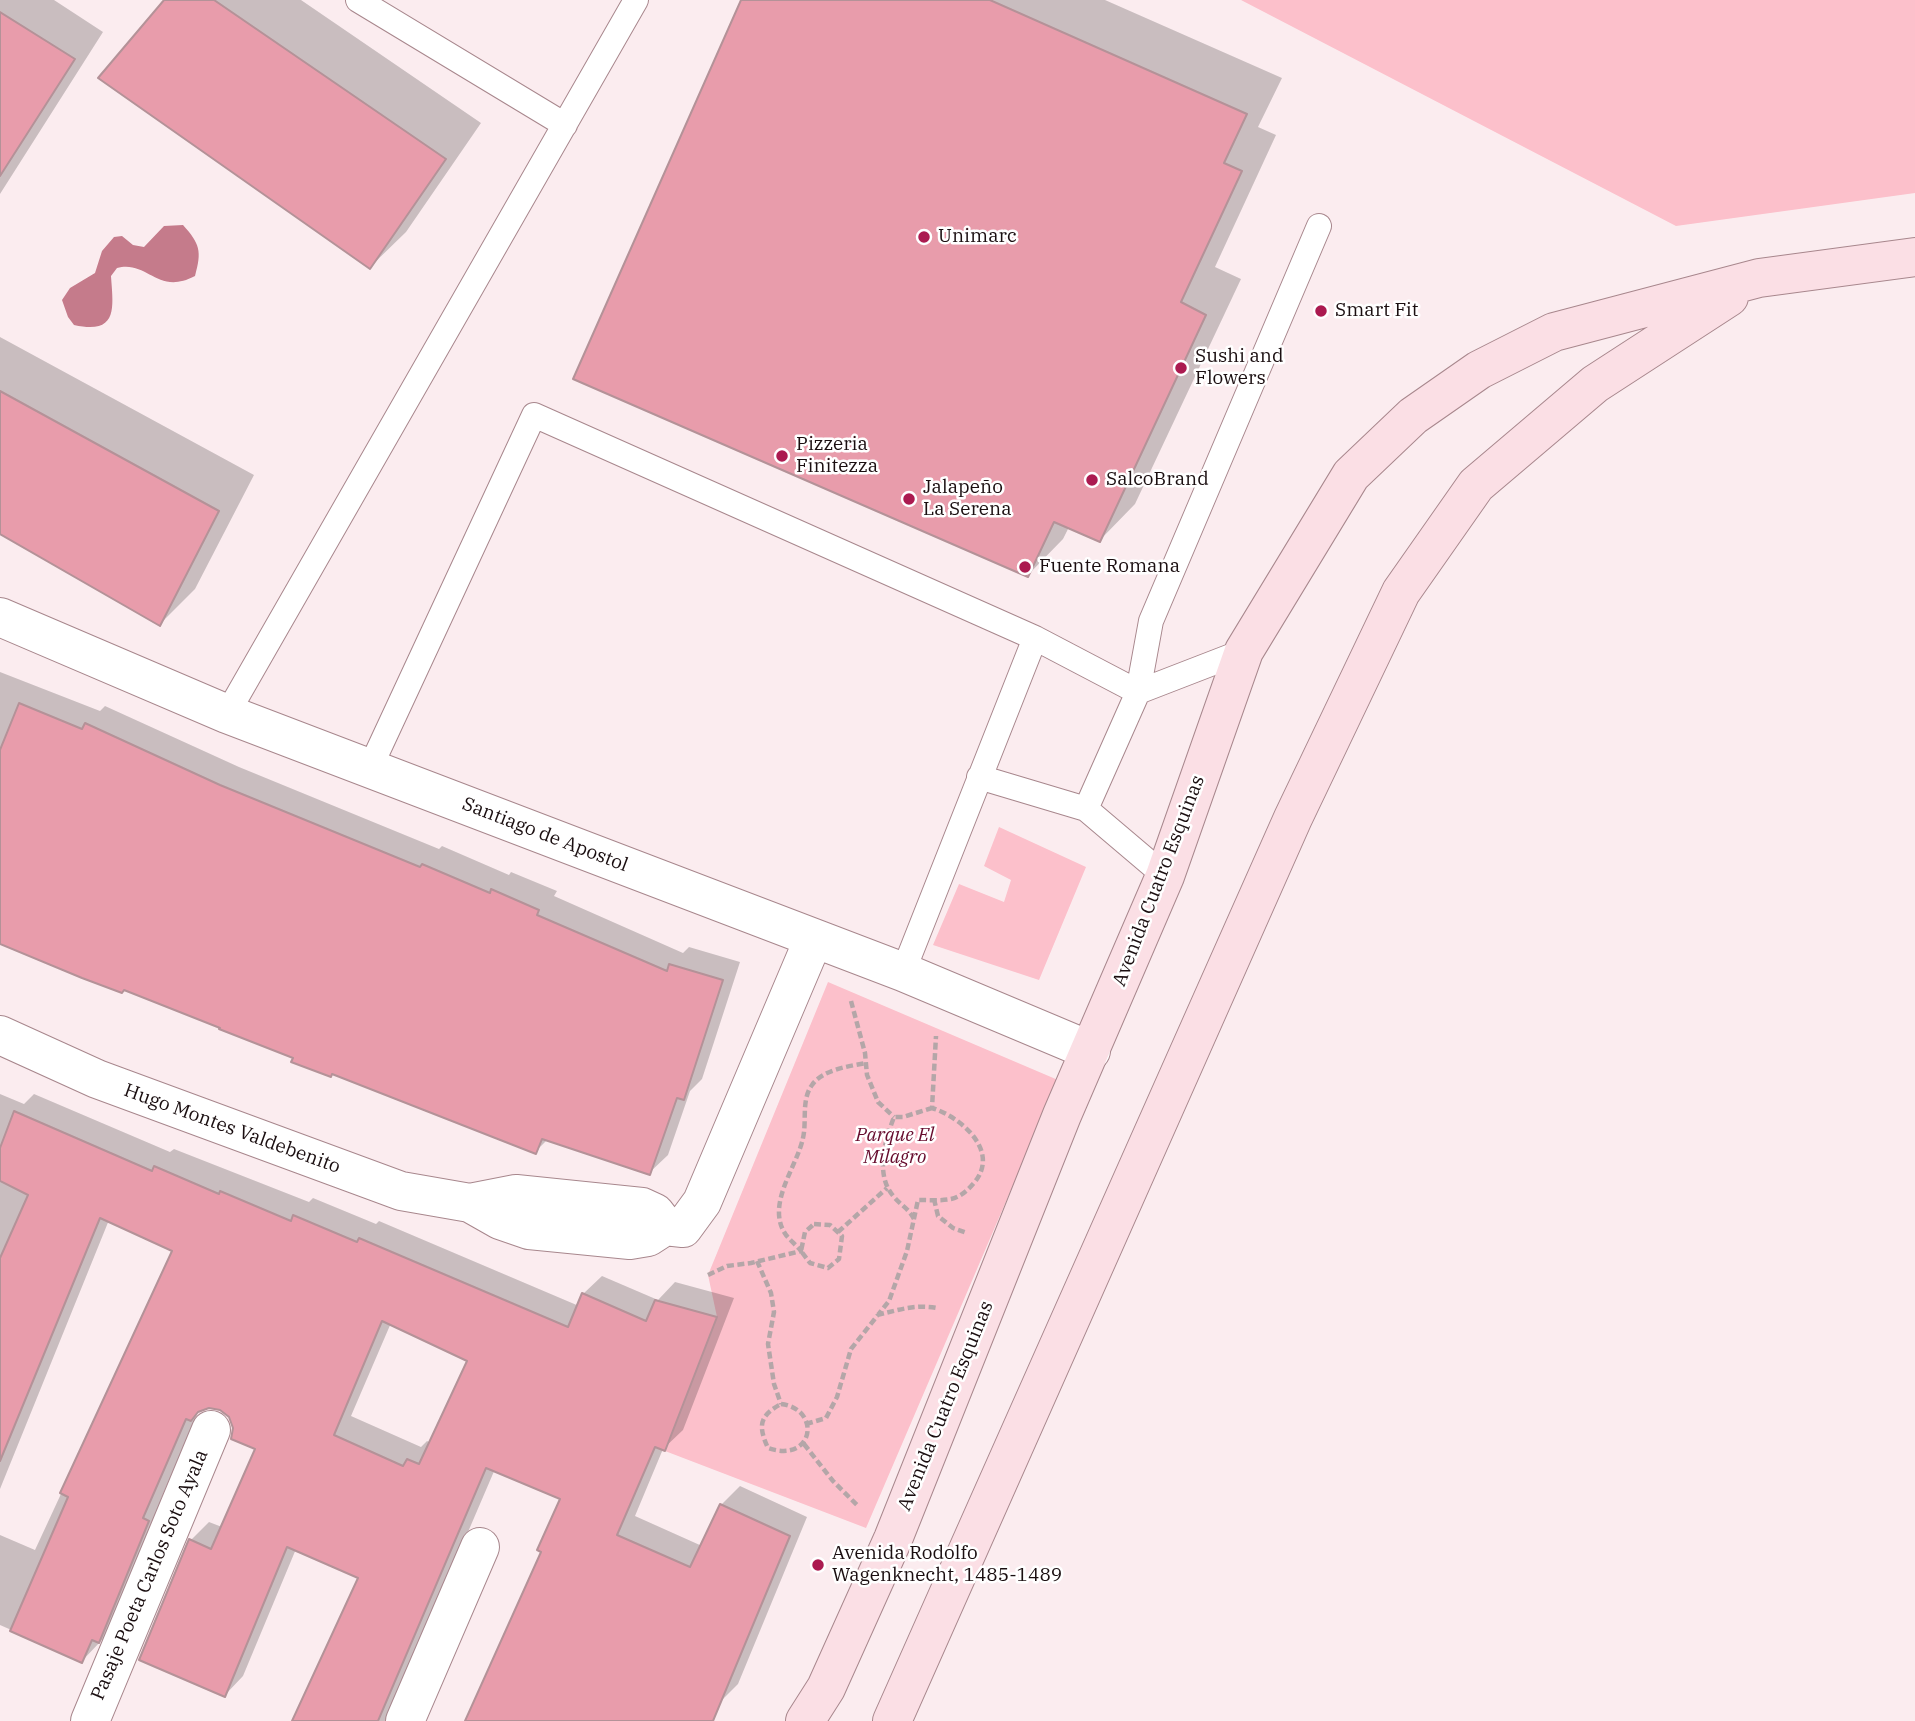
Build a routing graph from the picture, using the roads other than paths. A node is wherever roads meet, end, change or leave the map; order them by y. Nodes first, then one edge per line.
1 (358, 0) edge
2 (636, 0) edge
3 (565, 125) junction
4 (1319, 226) dead end
5 (1915, 257) edge
6 (1759, 278) junction
7 (0, 617) edge
8 (1035, 638) junction
9 (1244, 651) junction
10 (1138, 692) junction
11 (227, 715) junction
12 (370, 768) junction
13 (979, 777) junction
14 (1086, 809) junction
15 (1165, 876) junction
16 (814, 938) junction
17 (903, 972) junction
18 (0, 1035) edge
19 (1091, 1051) junction
20 (211, 1430) dead end
21 (480, 1547) dead end
22 (90, 1721) edge
23 (405, 1721) edge
24 (806, 1721) edge
25 (892, 1721) edge

1 - 3 lane
2 - 3 lane
3 - 11 lane
4 - 10 lane
5 - 6 main road, Avenida Cuatro Esquinas
6 - 9 main road, Avenida Cuatro Esquinas
6 - 25 main road, Avenida Cuatro Esquinas
7 - 11 street, Santiago de Apostol
8 - 10 lane
8 - 12 lane
8 - 13 lane
9 - 10 lane
9 - 15 main road, Avenida Cuatro Esquinas
10 - 14 lane
11 - 12 street, Santiago de Apostol
12 - 16 street, Santiago de Apostol
13 - 14 lane
13 - 17 lane
14 - 15 lane
15 - 19 main road, Avenida Cuatro Esquinas
16 - 17 street, Santiago de Apostol
16 - 18 street, Hugo Montes Valdebenito
17 - 19 street, Santiago de Apostol
19 - 24 main road, Avenida Cuatro Esquinas
20 - 22 street, Pasaje Poeta Carlos Soto Ayala
21 - 23 street

